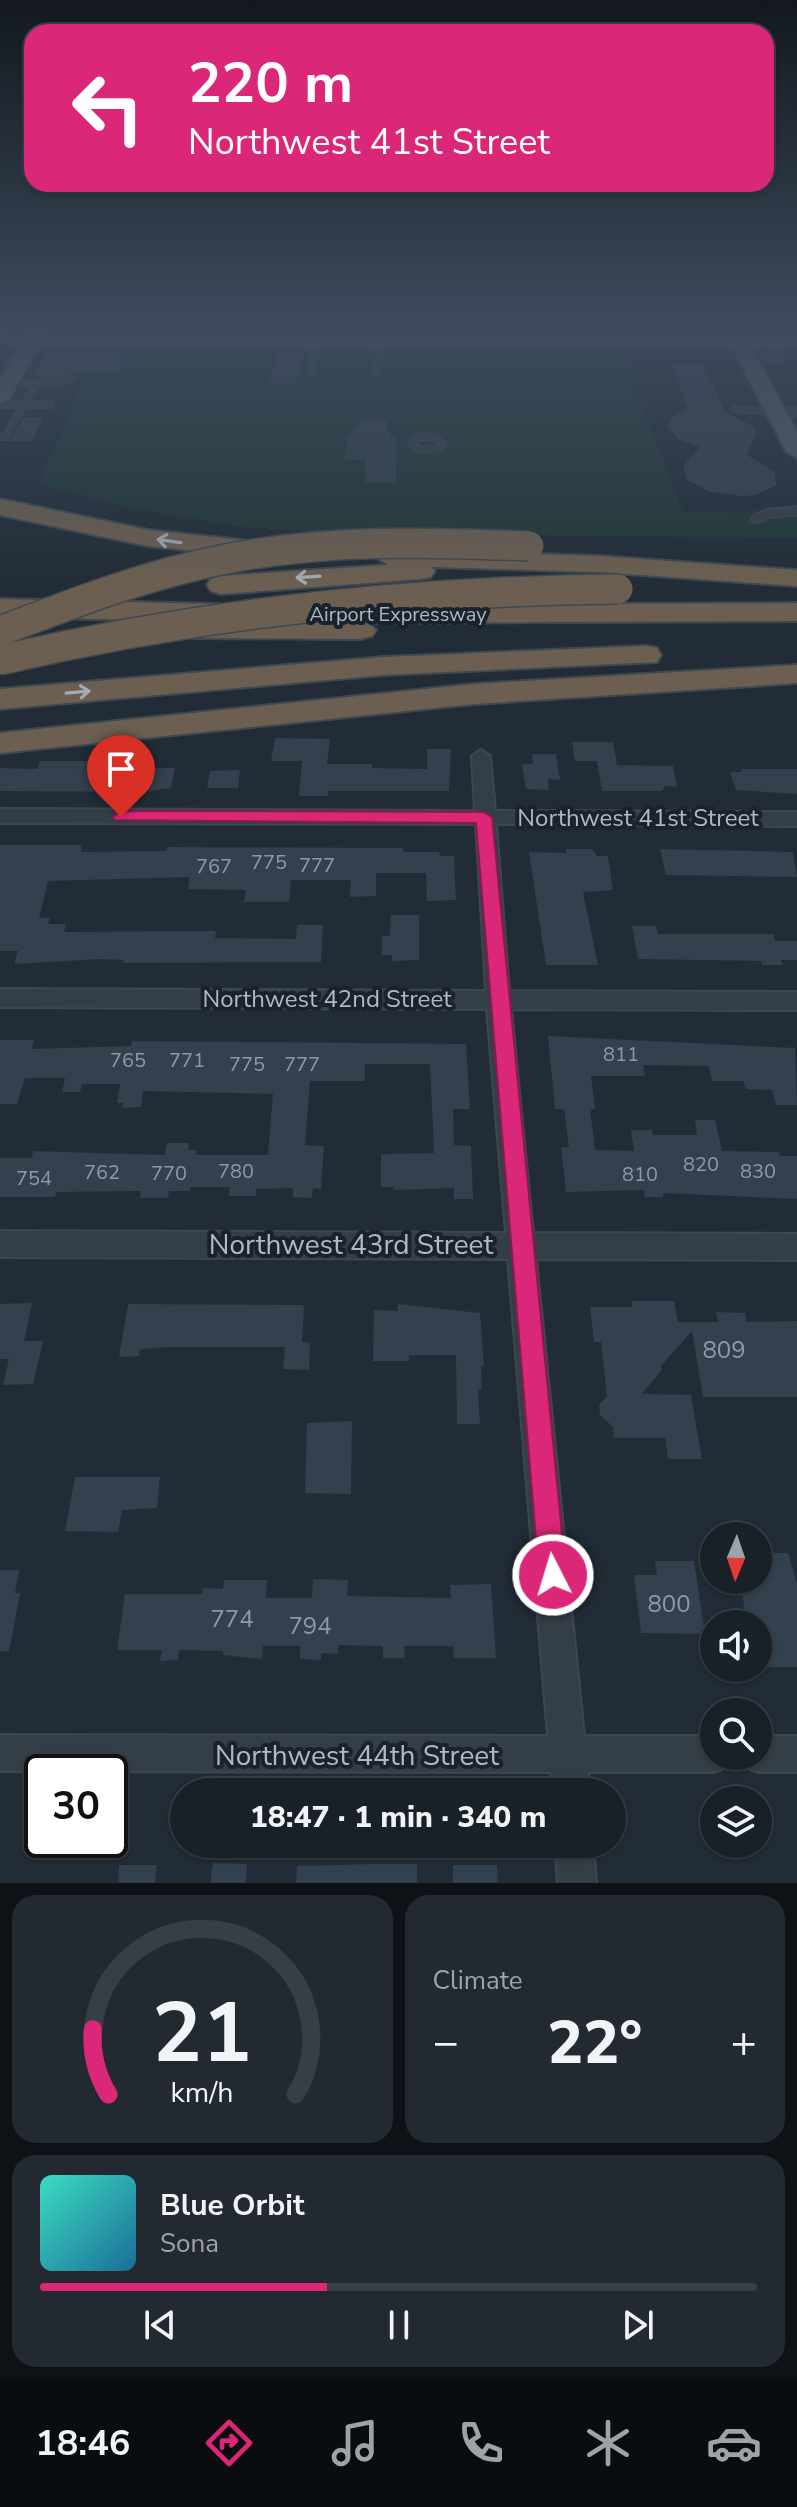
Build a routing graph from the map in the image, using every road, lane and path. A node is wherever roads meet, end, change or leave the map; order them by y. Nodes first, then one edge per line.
1 (19, 414) edge
2 (777, 414) edge
3 (0, 437) edge
4 (797, 451) edge
5 (0, 507) edge
6 (797, 511) edge
7 (756, 519) dead end
8 (693, 572) junction
9 (796, 577) edge
10 (0, 608) edge
11 (797, 612) edge
12 (0, 623) edge
13 (797, 630) edge
14 (0, 631) edge
15 (797, 656) edge
16 (0, 660) edge
17 (797, 674) edge
18 (0, 699) edge
19 (0, 724) edge
20 (0, 743) edge
21 (481, 756) dead end
22 (0, 816) edge
23 (483, 817) junction
24 (797, 819) edge
25 (0, 998) edge
26 (498, 999) junction
27 (797, 1001) edge
28 (0, 1244) edge
29 (523, 1244) junction
30 (797, 1247) edge
31 (0, 1753) edge
32 (700, 1754) edge
33 (772, 1754) edge
34 (797, 1754) edge
35 (569, 1756) junction
36 (570, 1778) edge
37 (575, 1858) edge
38 (577, 1883) edge

1 - 3 lane
2 - 4 main road
8 -> 5 highway
6 - 7 lane
8 - 9 highway
8 -> 12 highway, bridge
9 - 14 highway, bridge
9 - 16 highway, bridge
10 - 11 highway, Airport Expressway
12 - 13 highway, Airport Expressway
18 -> 15 highway
15 - 19 highway
17 - 20 highway
21 - 23 street
22 - 23 street, Northwest 41st Street
23 - 24 street, Northwest 41st Street
23 - 26 street
25 - 26 street, Northwest 42nd Street
26 - 27 street, Northwest 42nd Street
26 - 29 street
28 - 29 street, Northwest 43rd Street
29 - 30 street, Northwest 43rd Street
29 - 35 street
31 - 35 street, Northwest 44th Street
32 - 35 street, Northwest 44th Street
33 - 34 street
35 - 36 street
37 - 38 street

